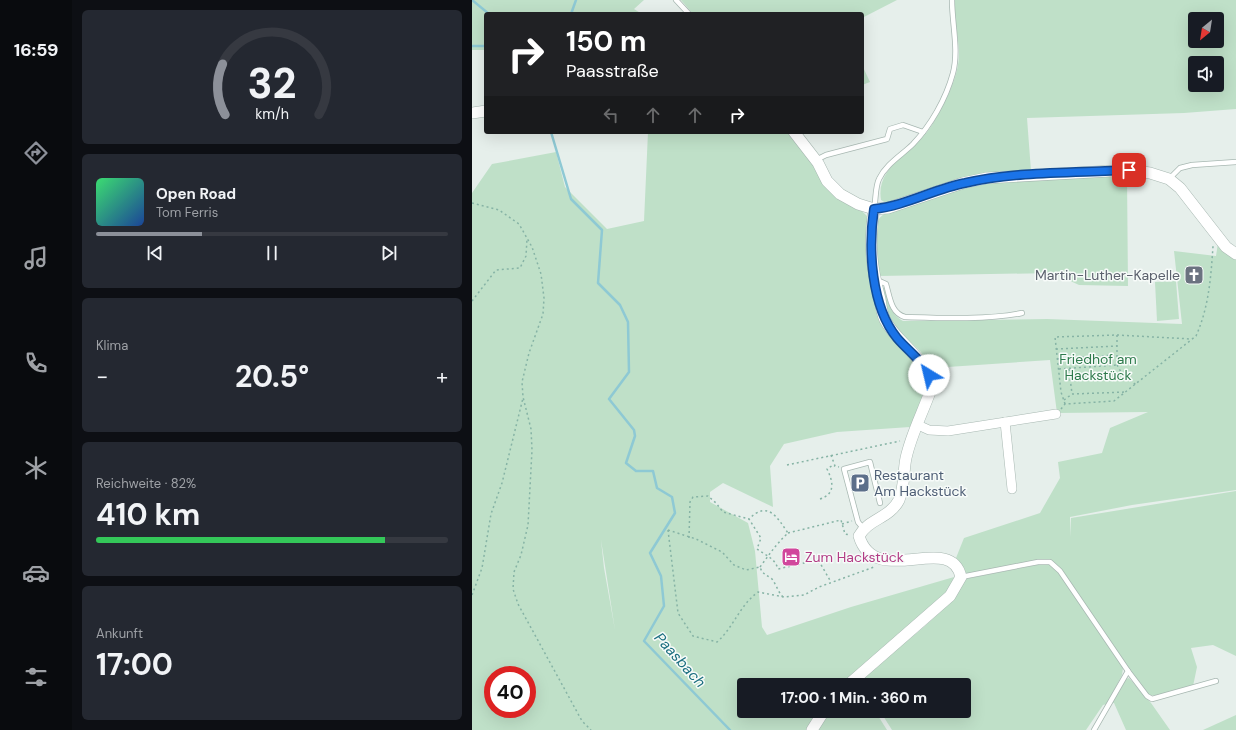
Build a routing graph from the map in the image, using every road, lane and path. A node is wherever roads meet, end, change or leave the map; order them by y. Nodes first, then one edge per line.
1 (676, 0) edge
2 (952, 0) edge
3 (687, 12) edge
4 (484, 111) edge
5 (472, 113) edge
6 (924, 132) junction
7 (796, 134) edge
8 (816, 160) junction
9 (1236, 162) edge
10 (1169, 179) junction
11 (472, 203) edge
12 (874, 209) junction
13 (1214, 232) junction
14 (528, 239) junction
15 (1236, 254) edge
16 (875, 279) junction
17 (472, 301) edge
18 (1022, 313) dead end
19 (1117, 336) junction
20 (1192, 339) junction
21 (1117, 346) junction
22 (1056, 349) junction
23 (1116, 355) junction
24 (1057, 359) junction
25 (1117, 365) junction
26 (1059, 369) junction
27 (1069, 369) junction
28 (1136, 385) junction
29 (1126, 392) junction
30 (1072, 394) junction
31 (523, 397) junction
32 (1064, 400) junction
33 (1065, 404) junction
34 (1056, 414) joint
35 (1005, 422) junction
36 (918, 425) junction
37 (912, 438) junction
38 (831, 455) junction
39 (787, 465) dead end
40 (835, 466) junction
41 (844, 469) junction
42 (1012, 489) dead end
43 (820, 499) dead end
44 (880, 503) dead end
45 (749, 519) junction
46 (842, 524) junction
47 (860, 528) junction
48 (788, 533) junction
49 (689, 538) junction
50 (768, 556) junction
51 (880, 559) junction
52 (760, 567) junction
53 (961, 577) junction
54 (831, 582) junction
55 (472, 595) edge
56 (784, 597) junction
57 (1128, 671) junction
58 (856, 678) edge
59 (1216, 681) dead end
60 (820, 718) edge
61 (591, 730) edge
62 (812, 730) edge
63 (1094, 730) edge

1 - 3 lane
2 - 6 lane
4 - 5 street
6 - 8 lane
6 - 12 lane
7 - 8 street
8 - 12 street
9 - 10 lane
10 - 12 street
10 - 13 street
11 - 14 path
12 - 16 street
13 - 15 street
13 - 20 path
14 - 17 path
14 - 31 path
16 - 18 lane
16 - 36 street
19 - 20 path
19 - 21 path
19 - 22 path
20 - 28 path
21 - 22 path
21 - 23 path
22 - 24 path
23 - 24 path
23 - 25 path
24 - 26 path
25 - 27 path
25 - 28 path
26 - 27 path
26 - 32 path
27 - 30 path
28 - 29 path
29 - 30 path
29 - 33 path
30 - 32 path
31 - 55 path
31 - 61 path
32 - 33 path
33 - 34 path
34 - 35 street
35 - 36 street
35 - 42 street
36 - 37 street
37 - 38 path
37 - 47 street
38 - 39 path
38 - 40 path
40 - 41 path
40 - 43 path
41 - 44 lane
41 - 47 lane
45 - 48 path
45 - 49 path
45 - 50 path
46 - 47 path
46 - 47 path
46 - 48 path
47 - 51 street
48 - 50 path
49 - 52 path
49 - 56 path
50 - 52 path
50 - 54 path
51 - 53 street
51 - 54 path
52 - 56 path
53 - 57 lane
53 - 58 street
54 - 56 path
57 - 59 lane
57 - 63 lane
60 - 62 street

